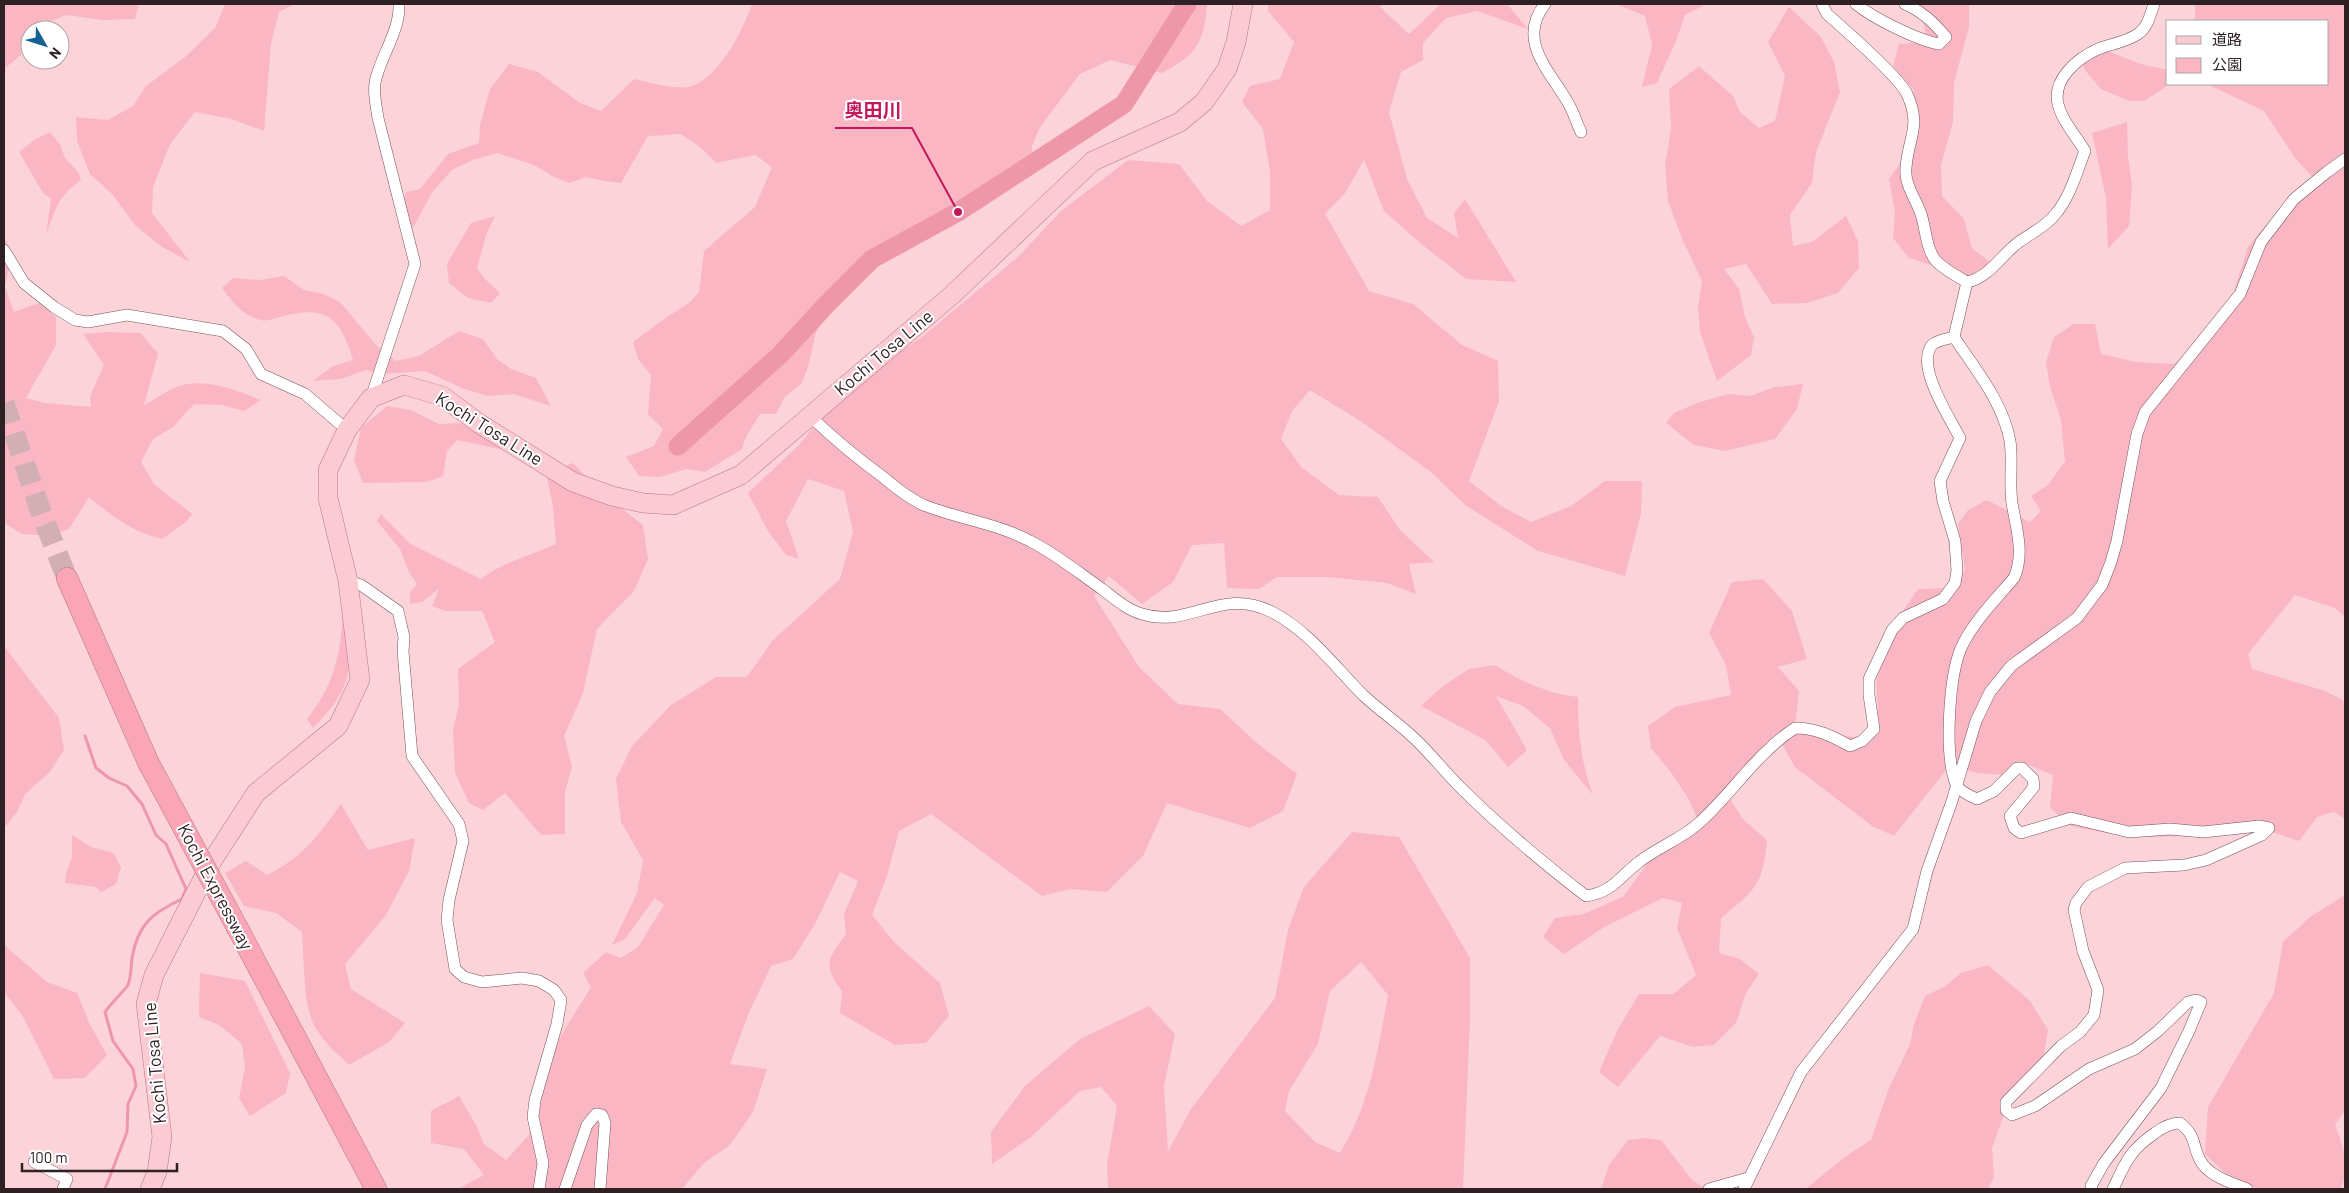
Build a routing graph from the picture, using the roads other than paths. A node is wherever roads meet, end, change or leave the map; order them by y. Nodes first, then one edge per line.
1 (398, 4) edge
2 (1244, 4) edge
3 (1546, 4) edge
4 (1822, 4) edge
5 (1856, 4) edge
6 (1905, 4) edge
7 (2154, 4) edge
8 (1581, 132) dead end
9 (2345, 159) edge
10 (4, 250) edge
11 (1967, 282) junction
12 (1954, 337) junction
13 (371, 398) junction
14 (810, 416) junction
15 (347, 430) junction
16 (67, 578) tunnel mouth
17 (348, 581) junction
18 (1956, 785) junction
19 (34, 1162) dead end
20 (1746, 1184) edge
21 (63, 1189) edge
22 (150, 1189) edge
23 (376, 1189) edge
24 (539, 1189) edge
25 (565, 1189) edge
26 (600, 1189) edge
27 (1709, 1189) edge
28 (2092, 1189) edge
29 (2114, 1189) edge
30 (2246, 1189) edge

1 - 13 street
2 - 14 main road, Kochi Tosa Line
3 - 8 street
4 - 11 street
5 - 6 street
7 - 11 street
9 - 18 street
10 - 15 street
11 - 12 street
12 - 14 street
12 - 18 street
13 - 14 main road, Kochi Tosa Line
13 - 15 main road, Kochi Tosa Line
15 - 17 main road, Kochi Tosa Line
16 - 23 highway, Kochi Expressway, bridge
17 - 22 main road, Kochi Tosa Line
17 - 24 street
18 - 20 street
18 - 28 street
19 - 21 street
20 - 27 street
25 - 26 street
29 - 30 street

